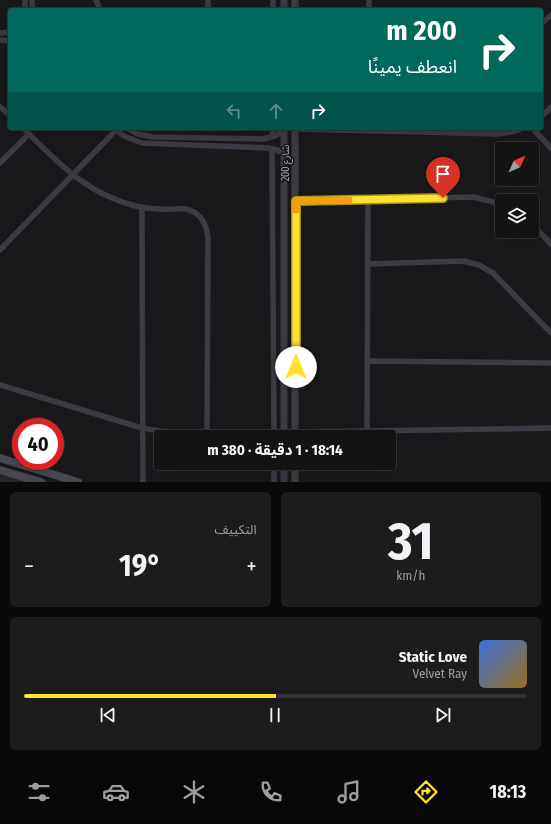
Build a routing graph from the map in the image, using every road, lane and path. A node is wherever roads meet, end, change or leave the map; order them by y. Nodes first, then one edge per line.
1 (551, 15) edge
2 (543, 22) edge
3 (551, 107) edge
4 (543, 115) edge
5 (26, 130) edge
6 (114, 130) edge
7 (116, 130) edge
8 (131, 130) edge
9 (272, 130) edge
10 (281, 130) edge
11 (284, 130) edge
12 (295, 130) edge
13 (362, 130) edge
14 (518, 130) edge
15 (534, 130) edge
16 (29, 134) junction
17 (272, 137) junction
18 (551, 148) edge
19 (272, 149) junction
20 (284, 154) junction
21 (0, 162) edge
22 (73, 175) junction
23 (368, 200) junction
24 (296, 201) junction
25 (495, 203) edge
26 (142, 207) junction
27 (539, 231) edge
28 (551, 244) edge
29 (0, 250) edge
30 (367, 264) junction
31 (551, 333) edge
32 (367, 361) junction
33 (551, 363) edge
34 (0, 385) edge
35 (142, 428) junction
36 (551, 428) edge
37 (154, 430) edge
38 (207, 430) edge
39 (274, 430) edge
40 (284, 430) edge
41 (295, 430) edge
42 (367, 430) edge
43 (396, 431) edge
44 (0, 458) edge
45 (0, 470) edge
46 (274, 470) edge
47 (284, 470) edge
48 (295, 470) edge
49 (41, 482) edge
50 (78, 482) edge
51 (143, 482) edge
52 (274, 482) edge
53 (284, 482) edge
54 (295, 482) edge

1 - 2 street
3 - 4 street
5 - 16 street
6 - 22 street
7 - 19 street
8 - 17 street
9 - 17 street
10 - 17 street
11 - 20 street, شارع 200
12 - 24 street, شارع 200
13 - 14 street
15 - 18 street
16 - 21 street
16 - 22 street
19 - 20 street
19 - 39 street
20 - 40 street, شارع 200
22 - 26 street
22 - 29 street
23 - 24 street
23 - 25 street
23 - 30 street
24 - 41 street, شارع 200
26 - 35 street
26 - 38 street
27 - 28 street
30 - 31 street
30 - 32 street
32 - 33 street
32 - 42 street
34 - 35 street
35 - 37 street
35 - 51 street
36 - 43 street
44 - 50 main road
45 - 49 main road
46 - 52 street
47 - 53 street
48 - 54 street

